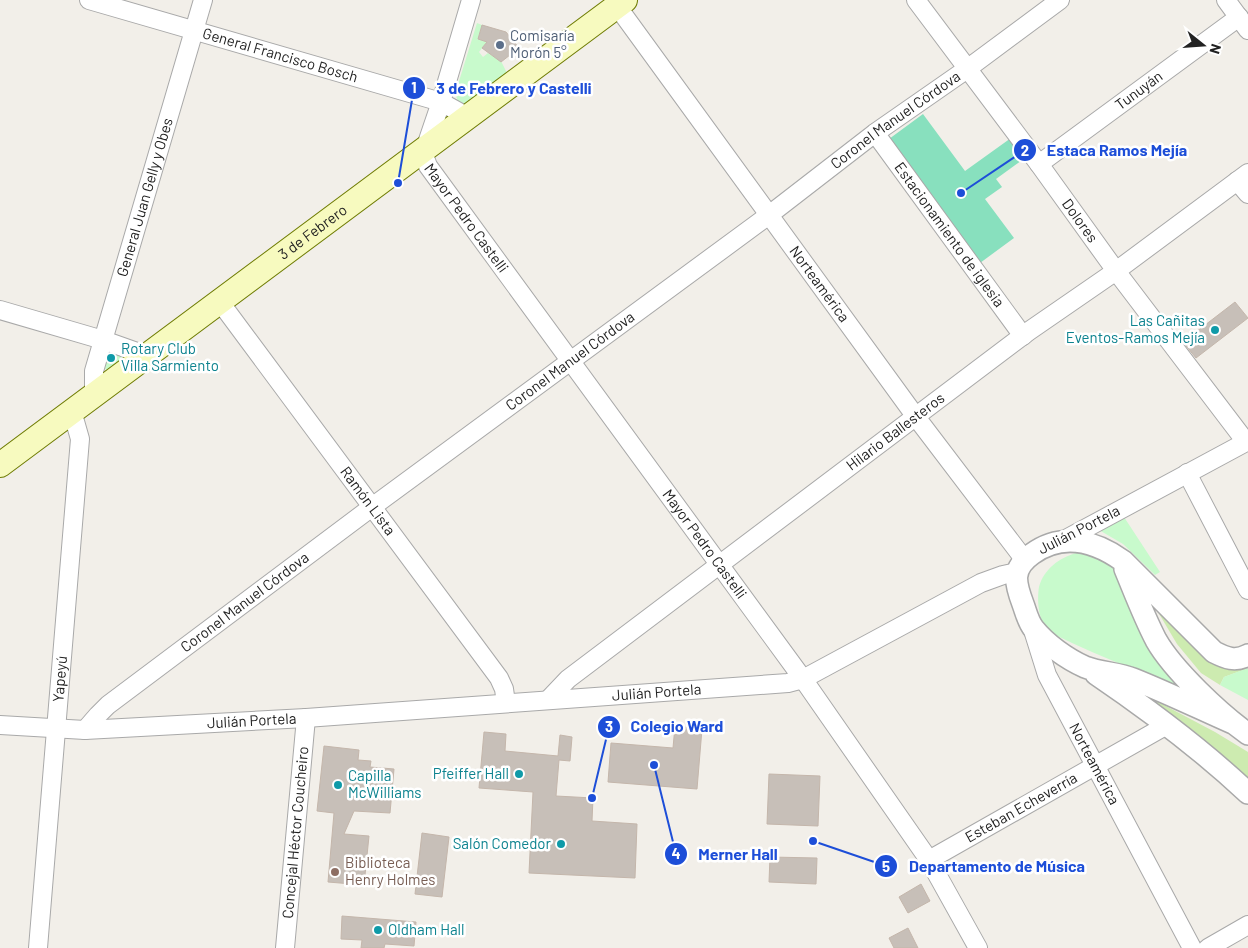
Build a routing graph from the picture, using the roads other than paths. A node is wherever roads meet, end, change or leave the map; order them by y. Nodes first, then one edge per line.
1 (88, 0) edge
2 (203, 0) edge
3 (471, 0) edge
4 (916, 0) edge
5 (1060, 0) edge
6 (1226, 0) edge
7 (621, 3) edge
8 (1243, 23) edge
9 (193, 31) junction
10 (967, 69) junction
11 (441, 102) junction
12 (468, 117) junction
13 (875, 133) junction
14 (425, 149) junction
15 (1039, 164) junction
16 (1244, 183) edge
17 (769, 215) junction
18 (1116, 270) junction
19 (220, 302) junction
20 (0, 310) edge
21 (1023, 336) junction
22 (103, 340) junction
23 (145, 357) junction
24 (570, 361) junction
25 (94, 396) junction
26 (72, 411) junction
27 (916, 417) junction
28 (1247, 441) edge
29 (0, 465) edge
30 (1187, 473) junction
31 (372, 507) junction
32 (1064, 540) junction
33 (1123, 562) junction
34 (720, 564) junction
35 (1021, 566) junction
36 (1248, 590) edge
37 (1032, 627) junction
38 (1248, 655) edge
39 (1086, 667) junction
40 (803, 679) junction
41 (549, 699) junction
42 (506, 703) junction
43 (306, 718) junction
44 (0, 725) edge
45 (1167, 725) junction
46 (56, 729) junction
47 (1241, 729) edge
48 (86, 730) junction
49 (1095, 767) junction
50 (1248, 793) edge
51 (929, 860) junction
52 (1248, 925) edge
53 (38, 948) edge
54 (285, 948) edge
55 (978, 948) edge
56 (1192, 948) edge
57 (1208, 948) edge

1 - 9 street, General Francisco Bosch
2 - 9 street, General Juan Gelly y Obes
3 - 11 street
4 - 10 street, Dolores
5 - 10 street, Coronel Manuel Córdova
6 - 8 street
7 - 12 main road, 3 de Febrero
7 - 17 street, Norteamérica
8 - 15 street, Tunuyán
9 - 11 street, General Francisco Bosch
9 - 22 street, General Juan Gelly y Obes
10 - 13 street, Coronel Manuel Córdova
10 - 15 street, Dolores
11 - 12 street, General Francisco Bosch
11 - 14 street
12 - 14 main road, 3 de Febrero
13 - 17 street, Coronel Manuel Córdova
13 - 21 street, Estacionamiento de iglesia
14 - 19 main road, 3 de Febrero
14 - 24 street, Mayor Pedro Castelli
15 - 18 street, Dolores
16 - 18 street, Hilario Ballesteros
17 - 24 street, Coronel Manuel Córdova
17 - 27 street, Norteamérica
18 - 21 street, Hilario Ballesteros
18 - 28 street, Dolores
19 - 23 main road, 3 de Febrero
19 - 31 street, Ramón Lista
20 - 22 street
21 - 27 street, Hilario Ballesteros
22 - 23 street
22 - 25 street, General Juan Gelly y Obes
23 - 25 main road, 3 de Febrero
24 - 31 street, Coronel Manuel Córdova
24 - 34 street, Mayor Pedro Castelli
25 - 26 main road, 3 de Febrero
26 - 29 main road, 3 de Febrero
26 - 46 street, Yapeyú
27 - 34 street, Hilario Ballesteros
27 - 35 street, Norteamérica
28 - 30 street, Julián Portela
30 - 32 street, Julián Portela
30 - 36 street
31 - 42 street, Ramón Lista
31 - 48 street, Coronel Manuel Córdova
32 - 33 street
32 - 35 street, Julián Portela
33 - 38 street
33 - 47 street
34 - 40 street, Mayor Pedro Castelli
34 - 41 street, Hilario Ballesteros
35 - 37 street, Norteamérica
35 - 40 street, Julián Portela
37 - 39 street
37 - 49 street, Norteamérica
39 - 45 street
39 - 47 street
40 - 41 street, Julián Portela
40 - 51 street, Mayor Pedro Castelli
41 - 42 street, Julián Portela
42 - 43 street, Julián Portela
43 - 48 street, Julián Portela
43 - 54 street, Concejal Héctor Coucheiro
44 - 46 street, Julián Portela
45 - 49 street, Esteban Echeverría
45 - 50 street
46 - 48 street, Julián Portela
46 - 53 street, Yapeyú
49 - 51 street, Esteban Echeverría
49 - 56 street, Norteamérica
51 - 55 street, Mayor Pedro Castelli
52 - 57 street

